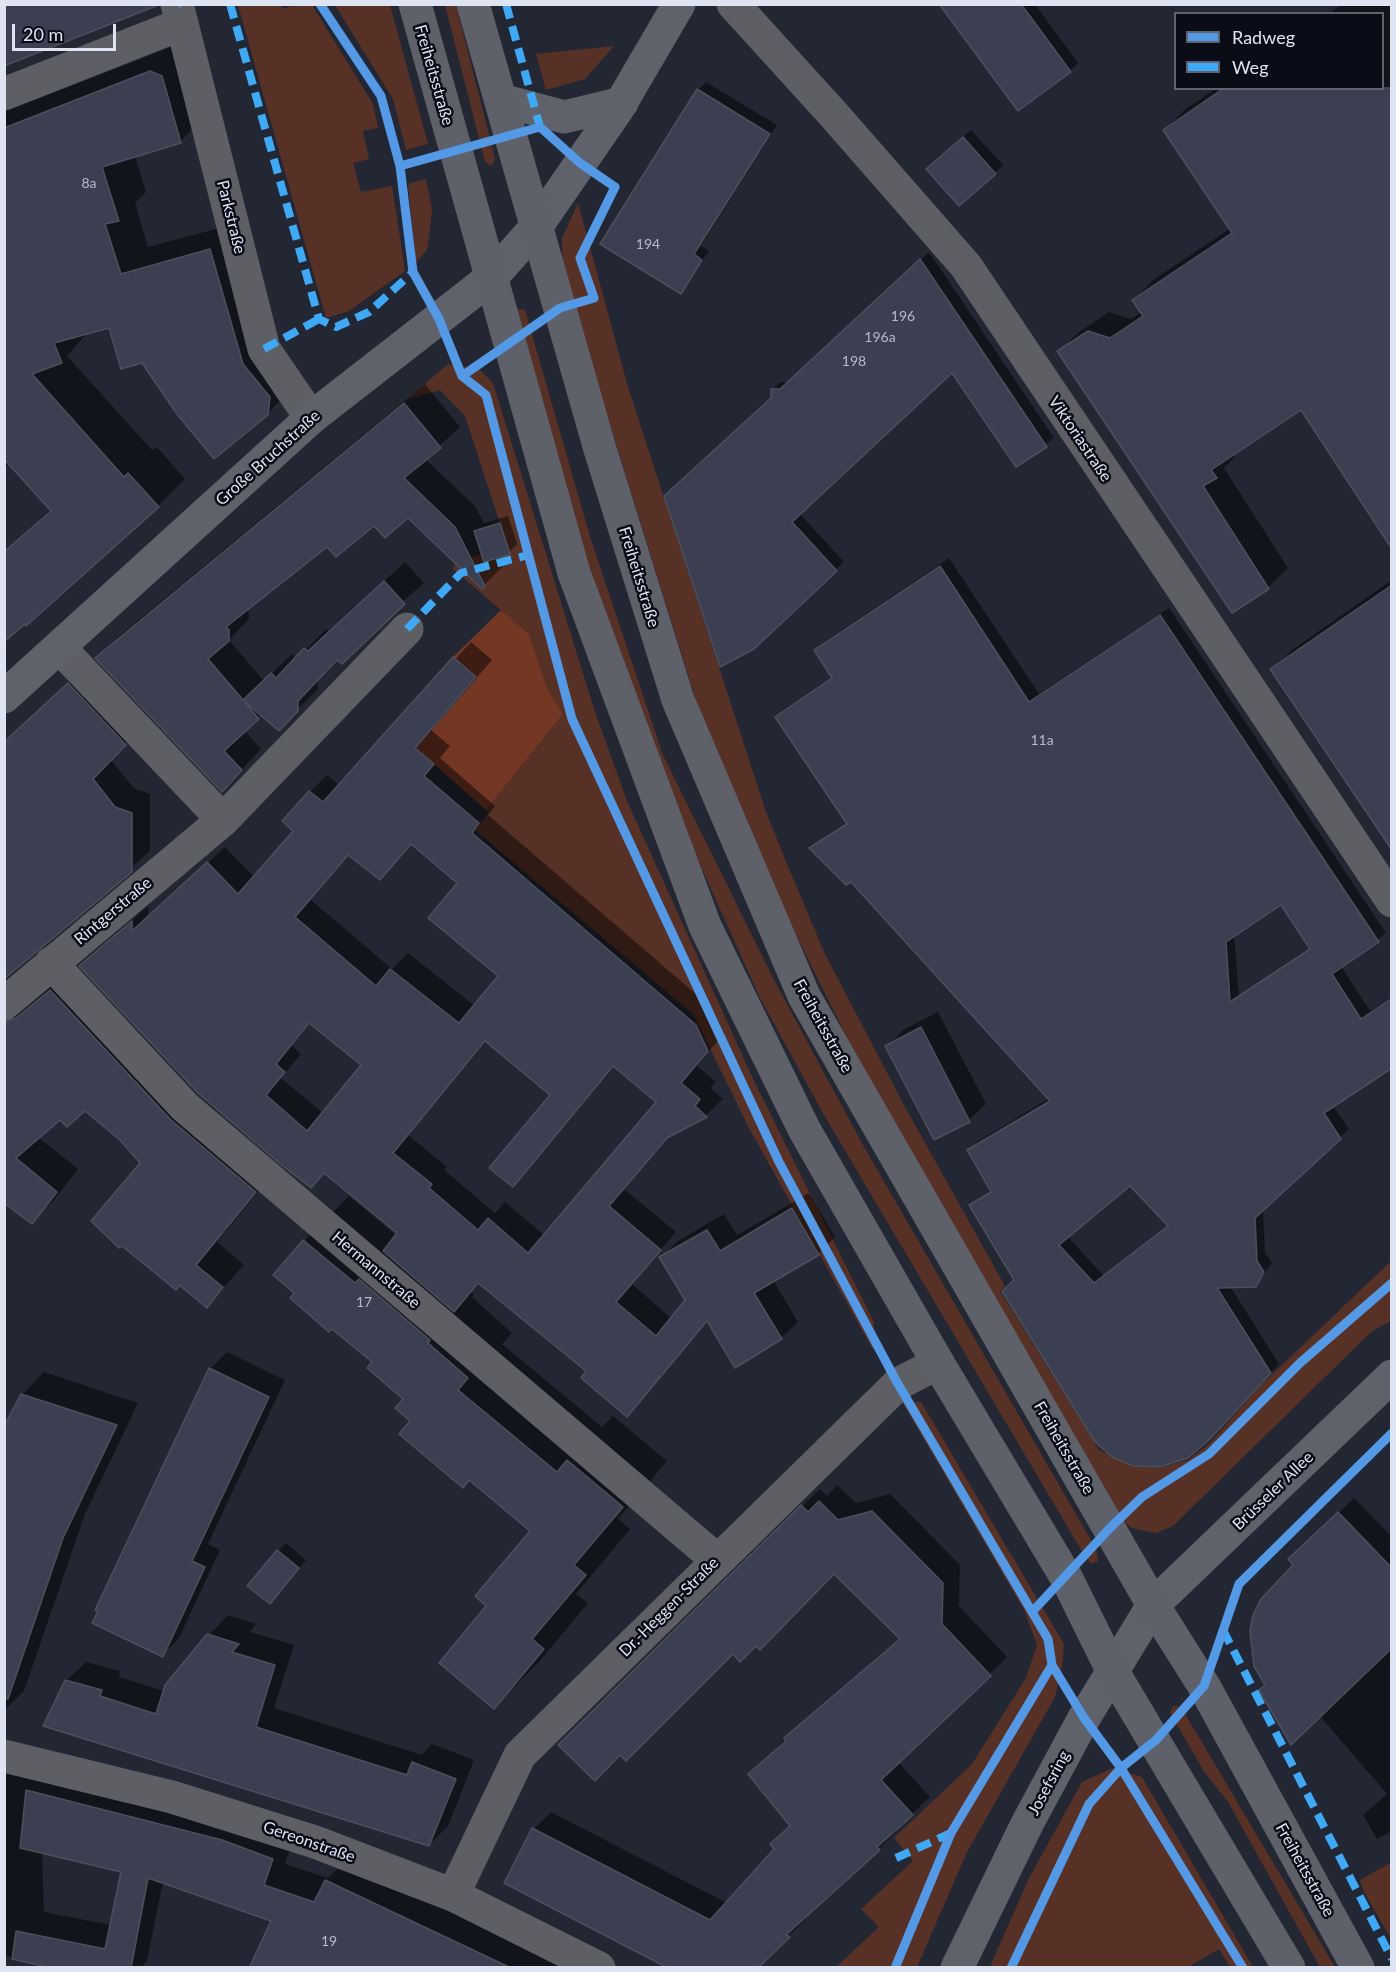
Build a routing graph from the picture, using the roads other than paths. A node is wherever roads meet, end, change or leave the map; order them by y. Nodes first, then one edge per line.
1 (415, 4) edge
2 (473, 4) edge
3 (679, 4) edge
4 (733, 4) edge
5 (179, 14) edge
6 (4, 94) edge
7 (501, 100) junction
8 (621, 103) junction
9 (537, 226) junction
10 (492, 277) junction
11 (310, 418) junction
12 (407, 629) dead end
13 (60, 648) junction
14 (4, 697) edge
15 (223, 820) junction
16 (1392, 902) edge
17 (51, 963) junction
18 (4, 1004) edge
19 (938, 1364) junction
20 (1392, 1376) edge
21 (717, 1560) junction
22 (1153, 1605) junction
23 (1113, 1672) junction
24 (4, 1756) edge
25 (453, 1894) junction
26 (599, 1968) edge
27 (957, 1968) edge
28 (1289, 1968) edge
29 (1358, 1968) edge

1 - 10 main road, Freiheitsstraße
2 - 7 main road, Freiheitsstraße
3 - 8 main road, Große Bruchstraße
4 - 16 street, Viktoriastraße
5 - 6 street
5 - 11 street, Parkstraße
7 - 8 main road
7 - 9 main road, Freiheitsstraße
8 - 9 main road, Große Bruchstraße
9 - 10 main road, Große Bruchstraße
9 - 22 main road, Freiheitsstraße
10 - 11 main road, Große Bruchstraße
10 - 19 main road, Freiheitsstraße
11 - 13 main road, Große Bruchstraße
12 - 15 street, Rintgerstraße
13 - 14 main road, Große Bruchstraße
13 - 15 street
15 - 17 street, Rintgerstraße
17 - 18 street, Rintgerstraße
17 - 21 street, Hermannstraße
19 - 21 street, Dr.-Heggen-Straße
19 - 23 main road, Freiheitsstraße
20 - 22 main road, Brüsseler Allee
21 - 25 street, Dr.-Heggen-Straße
22 - 23 main road, Josefsring
22 - 29 main road, Freiheitsstraße
23 - 27 main road, Josefsring
23 - 28 main road, Freiheitsstraße
24 - 25 street, Gereonstraße
25 - 26 street, Gereonstraße

